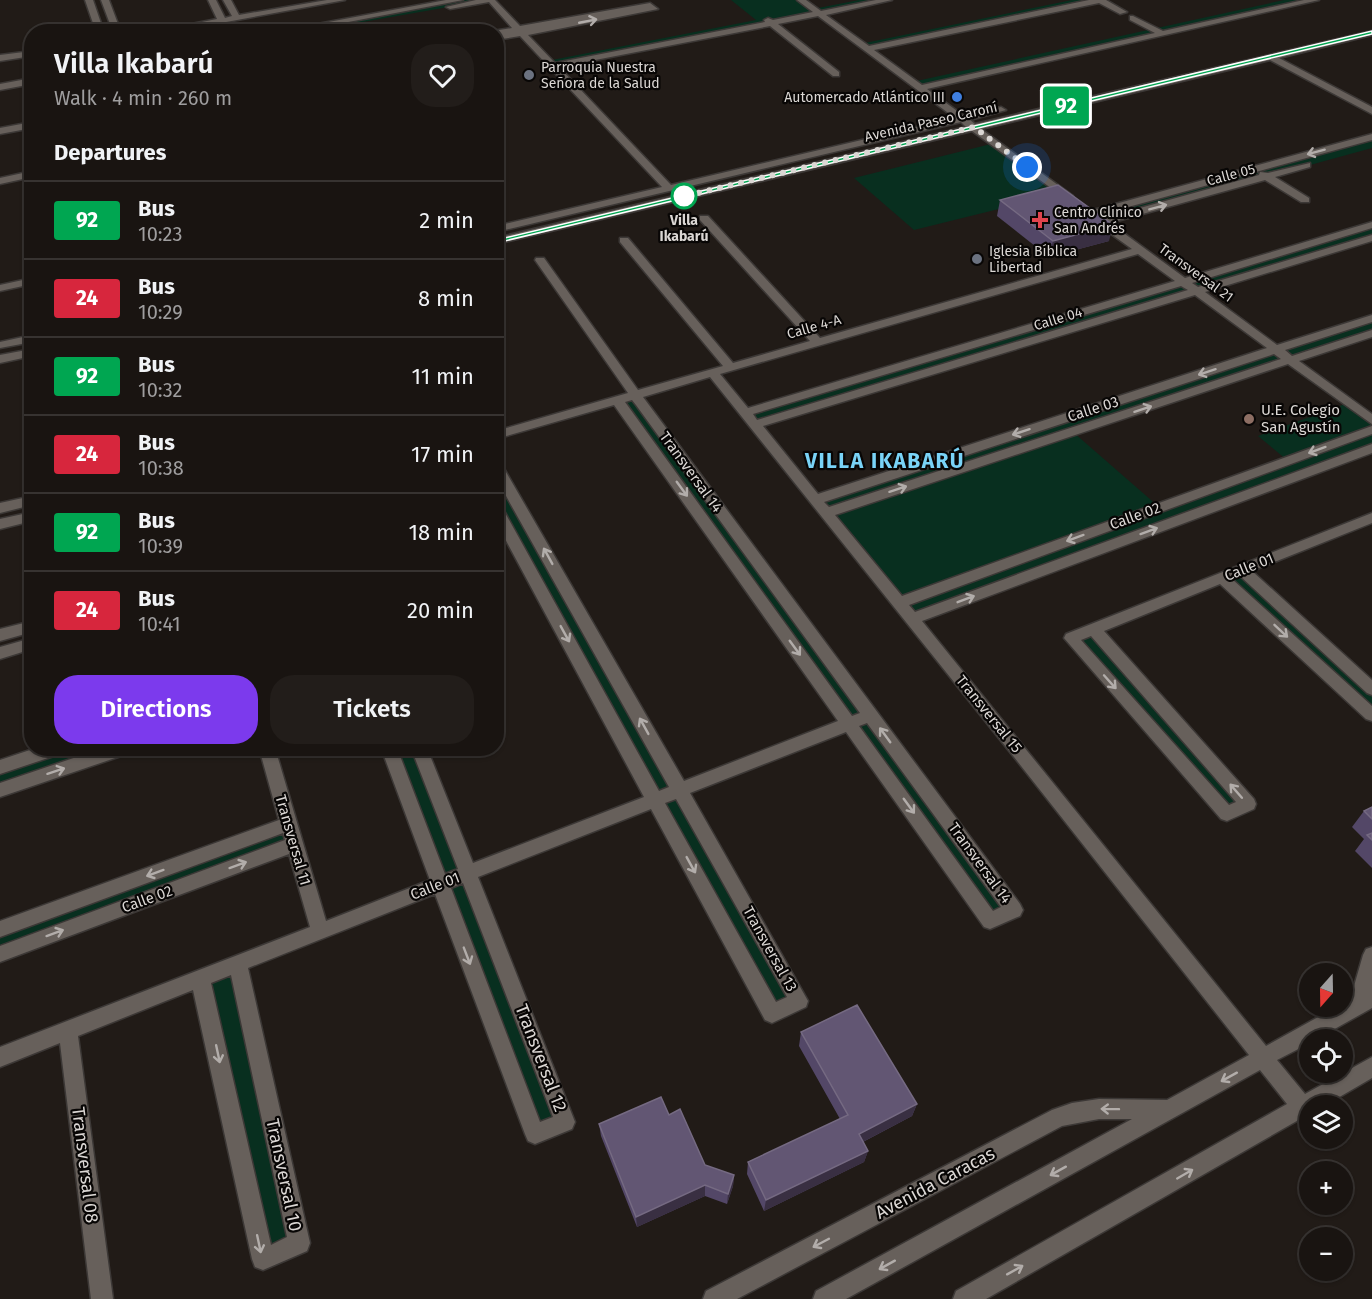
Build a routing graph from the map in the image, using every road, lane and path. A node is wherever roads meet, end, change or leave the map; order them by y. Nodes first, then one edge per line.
1 (89, 0) edge
2 (105, 0) edge
3 (212, 0) edge
4 (227, 0) edge
5 (337, 0) edge
6 (459, 0) edge
7 (490, 0) edge
8 (801, 0) edge
9 (859, 0) edge
10 (888, 0) edge
11 (1072, 0) edge
12 (1100, 0) edge
13 (1284, 0) edge
14 (1316, 0) edge
15 (1257, 6) junction
16 (816, 11) junction
17 (1267, 11) junction
18 (1123, 12) dead end
19 (237, 18) junction
20 (1133, 18) dead end
21 (222, 20) junction
22 (768, 21) junction
23 (980, 22) junction
24 (1372, 23) edge
25 (97, 24) edge
26 (114, 24) edge
27 (200, 24) edge
28 (324, 24) edge
29 (356, 24) edge
30 (1152, 29) junction
31 (520, 31) junction
32 (504, 32) edge
33 (1372, 33) edge
34 (1162, 34) junction
35 (504, 36) edge
36 (864, 46) junction
37 (1258, 50) junction
38 (24, 54) edge
39 (1034, 55) junction
40 (1271, 57) junction
41 (0, 58) edge
42 (1043, 61) junction
43 (550, 63) junction
44 (836, 74) dead end
45 (24, 76) edge
46 (0, 81) edge
47 (24, 82) edge
48 (912, 82) junction
49 (0, 87) edge
50 (920, 88) junction
51 (1372, 111) edge
52 (963, 119) junction
53 (24, 120) edge
54 (0, 125) edge
55 (24, 126) edge
56 (974, 127) junction
57 (0, 131) edge
58 (1372, 137) edge
59 (1372, 148) edge
60 (1255, 169) junction
61 (24, 170) edge
62 (0, 174) edge
63 (24, 176) edge
64 (1267, 177) junction
65 (0, 181) edge
66 (668, 188) junction
67 (1305, 200) dead end
68 (1090, 213) junction
69 (704, 218) dead end
70 (1102, 222) junction
71 (1372, 225) edge
72 (504, 226) edge
73 (1355, 230) junction
74 (1371, 238) edge
75 (504, 239) edge
76 (624, 240) dead end
77 (1140, 250) junction
78 (540, 260) dead end
79 (1183, 281) junction
80 (24, 283) edge
81 (0, 288) edge
82 (1196, 291) junction
83 (1372, 318) edge
84 (1372, 333) edge
85 (24, 340) edge
86 (817, 342) junction
87 (978, 343) junction
88 (0, 345) edge
89 (1276, 350) junction
90 (24, 354) edge
91 (990, 354) junction
92 (0, 359) edge
93 (1290, 360) junction
94 (730, 367) junction
95 (712, 372) junction
96 (635, 395) junction
97 (617, 400) junction
98 (749, 419) junction
99 (1060, 420) junction
100 (1372, 420) edge
101 (1372, 430) edge
102 (1073, 431) junction
103 (504, 433) edge
104 (1372, 448) edge
105 (685, 464) junction
106 (667, 469) junction
107 (504, 479) edge
108 (815, 500) junction
109 (24, 502) edge
110 (1159, 507) junction
111 (0, 508) edge
112 (825, 513) junction
113 (24, 518) edge
114 (1175, 521) junction
115 (504, 523) edge
116 (0, 524) edge
117 (1369, 524) edge
118 (738, 535) junction
119 (719, 541) junction
120 (995, 567) junction
121 (1242, 570) junction
122 (1222, 578) junction
123 (1010, 583) junction
124 (570, 596) junction
125 (548, 602) junction
126 (788, 603) junction
127 (898, 603) junction
128 (767, 609) junction
129 (912, 619) junction
130 (24, 628) edge
131 (1094, 629) junction
132 (0, 635) edge
133 (24, 646) edge
134 (0, 653) edge
135 (620, 683) junction
136 (1372, 689) edge
137 (596, 691) junction
138 (1372, 715) edge
139 (871, 716) junction
140 (849, 724) junction
141 (33, 756) edge
142 (80, 756) edge
143 (269, 756) edge
144 (392, 756) edge
145 (422, 756) edge
146 (0, 767) edge
147 (0, 790) edge
148 (680, 790) junction
149 (655, 800) junction
150 (288, 824) junction
151 (295, 844) junction
152 (468, 873) junction
153 (440, 884) junction
154 (0, 929) edge
155 (320, 931) junction
156 (0, 954) edge
157 (1372, 955) edge
158 (238, 963) junction
159 (200, 978) junction
160 (1365, 1002) edge
161 (69, 1030) junction
162 (0, 1057) edge
163 (1263, 1058) junction
164 (1372, 1067) edge
165 (1323, 1095) edge
166 (1299, 1103) edge
167 (1299, 1109) edge
168 (1168, 1110) junction
169 (102, 1299) edge
170 (714, 1299) edge
171 (824, 1299) edge
172 (964, 1299) edge

1 - 25 street
2 - 26 street
3 - 21 street
4 - 19 street
5 - 19 street
6 - 28 street
7 - 29 street
7 - 31 street
8 - 16 street, Transversal 21
9 - 16 street
10 - 16 street
11 - 23 street
12 - 18 street
12 - 23 street
13 - 15 street
14 - 17 street
15 - 17 street
15 - 30 street
16 - 22 street
16 - 36 street, Transversal 21
17 - 34 street
19 - 21 street
20 - 30 street
21 - 27 street
22 - 43 street
22 - 44 street
23 - 36 street
24 - 37 street, Avenida Paseo Caroní
30 - 34 street
30 - 39 street
31 -> 31 street
31 - 32 street
31 - 35 street
31 - 43 street
33 - 40 street, Avenida Paseo Caroní
34 - 42 street
36 - 48 street, Transversal 21
37 - 40 street
37 - 52 street, Avenida Paseo Caroní
38 - 41 street
39 - 42 street
39 - 48 street
40 - 51 street
40 - 56 street, Avenida Paseo Caroní
42 - 50 street
43 - 66 street
45 - 46 street
47 - 49 street
48 - 50 street, Transversal 21
50 - 52 street, Transversal 21
52 - 56 street, Transversal 21
52 - 66 street, Avenida Paseo Caroní
53 - 54 street
55 - 57 street
56 - 68 street, Transversal 21
56 - 75 street, Avenida Paseo Caroní
58 -> 60 street, Calle 05
59 - 64 street, Calle 05
60 - 64 street
60 - 68 street, Calle 05
61 - 62 street
63 - 65 street
64 - 67 street
70 -> 64 street, Calle 05
66 - 72 street, Avenida Paseo Caroní
68 - 70 street, Transversal 21
69 - 86 street
70 - 77 street, Transversal 21
71 - 73 street, Calle 04
73 - 74 street
73 - 79 street, Calle 04
74 - 82 street, Calle 04
76 - 94 street
77 - 79 street, Transversal 21
77 - 86 street, Calle 4-A
78 - 96 street, Transversal 14
79 - 82 street, Transversal 21
79 - 87 street, Calle 04
80 - 81 street
82 - 89 street, Transversal 21
82 - 91 street, Calle 04
83 - 89 street, Calle 03
84 - 93 street, Calle 03
85 - 88 street
86 - 94 street, Calle 4-A
87 - 91 street
87 - 98 street, Calle 04
89 - 93 street, Transversal 21
89 -> 99 street, Calle 03
90 - 92 street
91 - 98 street, Calle 04
93 - 100 street, Transversal 21
102 -> 93 street, Calle 03
94 - 95 street, Calle 4-A
95 - 96 street, Calle 4-A
95 - 98 street, Transversal 15
96 - 97 street, Calle 4-A
96 - 105 street, Transversal 14
97 - 103 street, Calle 4-A
97 - 106 street, Transversal 14
98 - 108 street, Transversal 15
99 - 102 street
99 -> 108 street, Calle 03
101 -> 110 street, Calle 02
112 -> 102 street, Calle 03
104 - 114 street, Calle 02
105 - 106 street
105 - 118 street, Transversal 14
106 -> 119 street, Transversal 14
124 -> 107 street, Transversal 13
108 - 112 street, Transversal 15
109 - 111 street
110 - 114 street
110 -> 120 street, Calle 02
112 - 127 street, Transversal 15
113 - 116 street
123 -> 114 street, Calle 02
115 - 125 street, Transversal 13
117 - 121 street, Calle 01
118 - 119 street
118 - 126 street, Transversal 14
119 - 128 street, Transversal 14
120 - 123 street
120 - 127 street, Calle 02
121 - 122 street, Calle 01
121 - 136 street
122 - 131 street, Calle 01
122 -> 138 street
129 -> 123 street, Calle 02
124 - 125 street
124 - 135 street, Transversal 13
125 -> 137 street, Transversal 13
126 - 128 street
126 - 139 street, Transversal 14
127 - 129 street, Transversal 15
128 -> 140 street, Transversal 14
129 - 163 street, Transversal 15
130 - 132 street
131 -> 131 street, Calle 01
133 - 134 street
135 - 137 street
148 -> 135 street, Transversal 13
137 - 149 street, Transversal 13
139 - 140 street, Calle 01
140 -> 139 street, Transversal 14
140 - 148 street, Calle 01
141 - 146 street
147 -> 142 street
143 - 150 street, Transversal 11
144 - 153 street, Transversal 12
145 - 152 street, Transversal 12
148 - 149 street, Calle 01
149 -> 148 street, Transversal 13
149 - 152 street, Calle 01
150 - 151 street, Transversal 11
150 -> 154 street, Calle 02
151 - 155 street, Transversal 11
156 -> 151 street, Calle 02
152 - 153 street, Calle 01
153 -> 152 street, Transversal 12
153 - 155 street, Calle 01
155 - 158 street, Calle 01
157 - 160 street
158 - 159 street, Calle 01
159 -> 158 street, Transversal 10
159 - 161 street, Calle 01
160 - 163 street
161 - 162 street, Calle 01
161 - 169 street, Transversal 08
163 - 166 street, Transversal 15
163 -> 168 street
164 - 165 street
172 -> 167 street
168 -> 170 street, Avenida Caracas
168 -> 171 street

